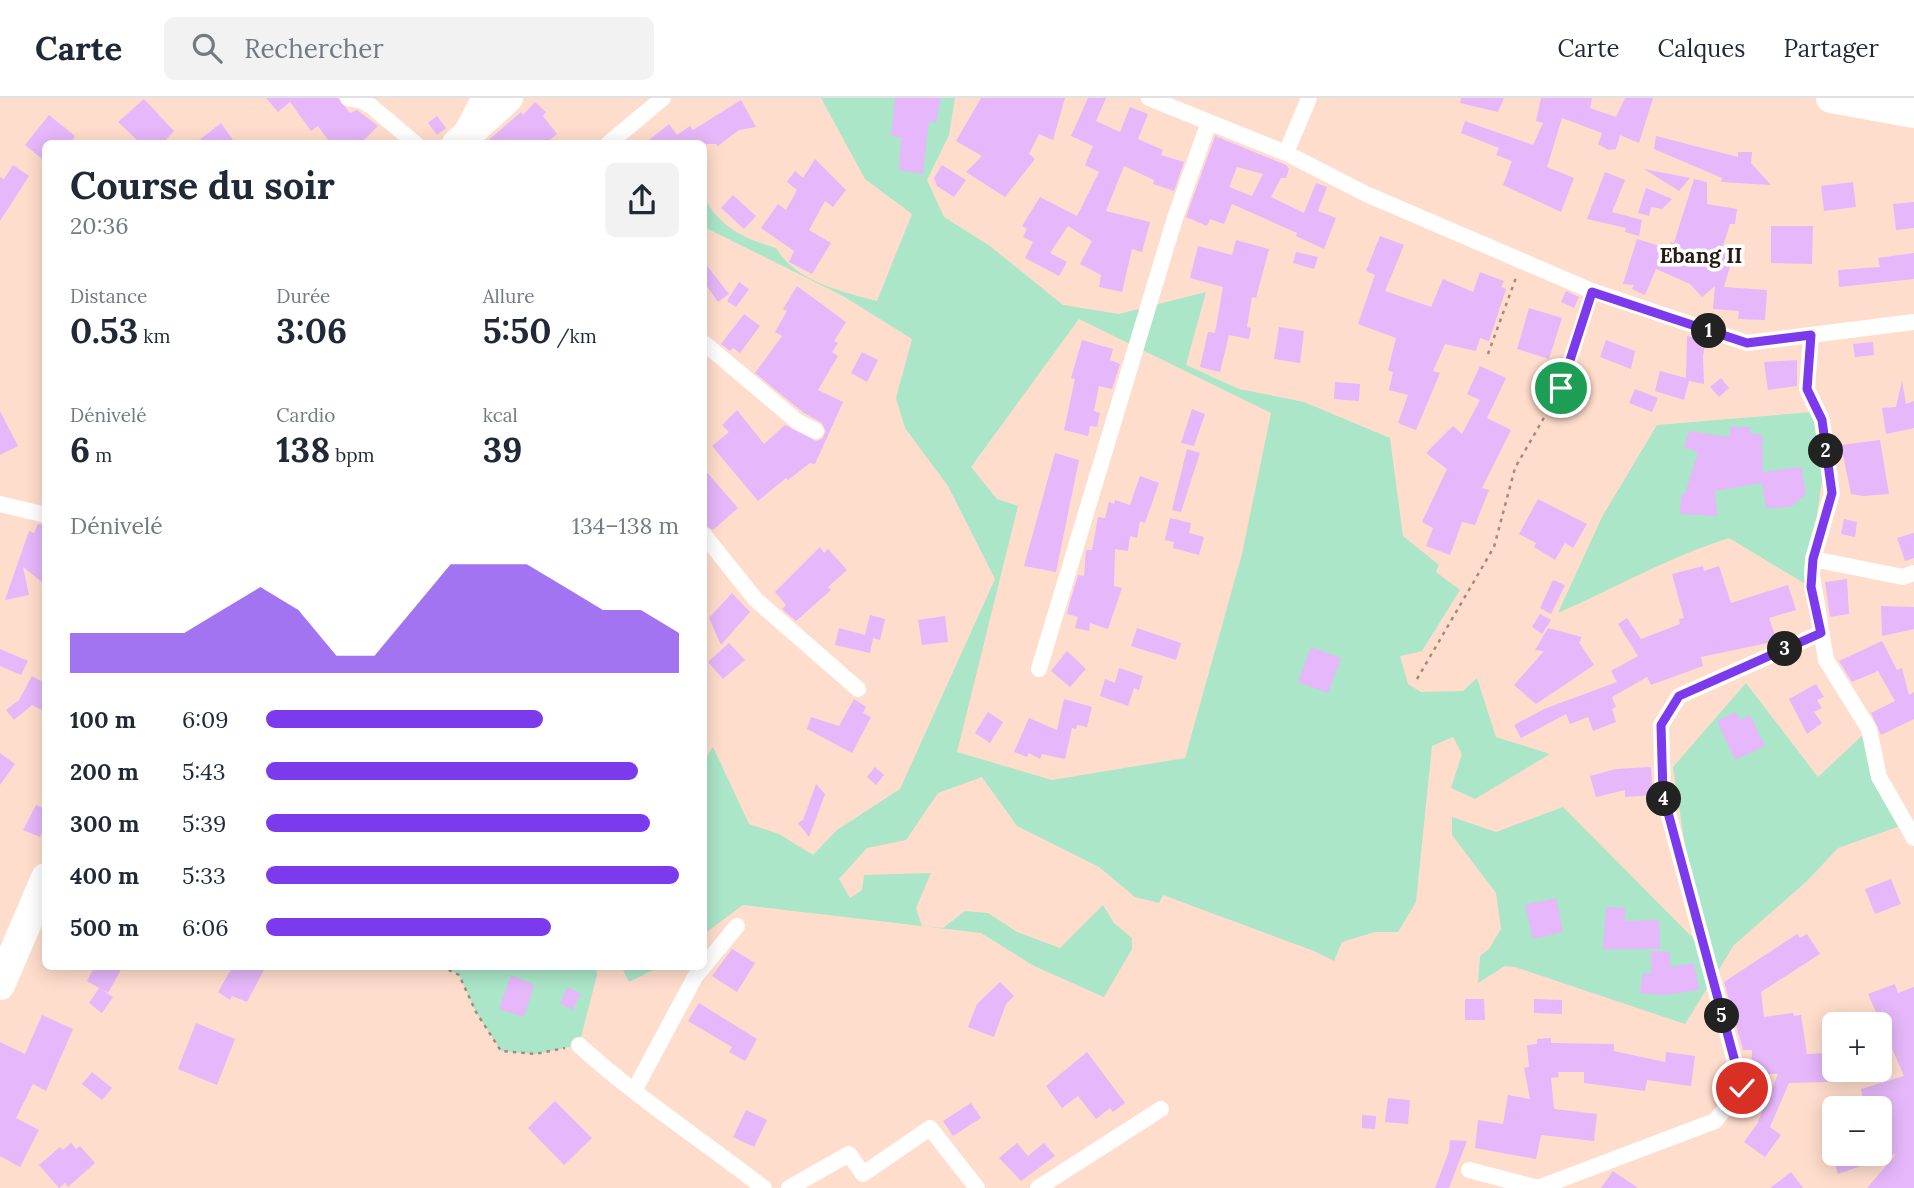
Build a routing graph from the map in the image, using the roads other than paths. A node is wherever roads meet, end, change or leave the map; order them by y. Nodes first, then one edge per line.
1 (348, 98) edge
2 (479, 98) edge
3 (508, 98) edge
4 (663, 98) edge
5 (1149, 98) edge
6 (1308, 98) edge
7 (1831, 98) edge
8 (1914, 113) edge
9 (1209, 122) junction
10 (411, 140) edge
11 (458, 140) edge
12 (461, 140) edge
13 (613, 140) edge
14 (1286, 153) junction
15 (1914, 321) edge
16 (1811, 335) junction
17 (707, 346) edge
18 (816, 431) dead end
19 (0, 504) edge
20 (42, 514) edge
21 (707, 539) edge
22 (1813, 559) junction
23 (1914, 573) edge
24 (1821, 633) junction
25 (1039, 669) dead end
26 (858, 689) dead end
27 (1914, 838) edge
28 (42, 887) edge
29 (737, 926) dead end
30 (707, 962) edge
31 (701, 970) edge
32 (0, 985) edge
33 (579, 1045) road end
34 (634, 1091) junction
35 (1161, 1110) dead end
36 (1469, 1171) dead end
37 (866, 1181) edge
38 (764, 1188) edge
39 (789, 1188) edge
40 (977, 1188) edge
41 (1038, 1188) edge

1 - 10 street
2 - 11 street
3 - 12 highway
4 - 13 street
5 - 9 street
6 - 14 street
7 - 8 highway
9 - 14 street
9 - 25 street
14 - 16 street
15 - 16 street
16 - 22 street
17 - 18 street
19 - 20 street
21 - 26 street
22 - 23 street
22 - 24 street
24 - 27 street
24 - 36 street
28 - 32 highway
29 - 30 street
31 - 34 street
33 - 34 street
34 - 38 street
35 - 41 street
37 - 39 street
37 - 40 street

